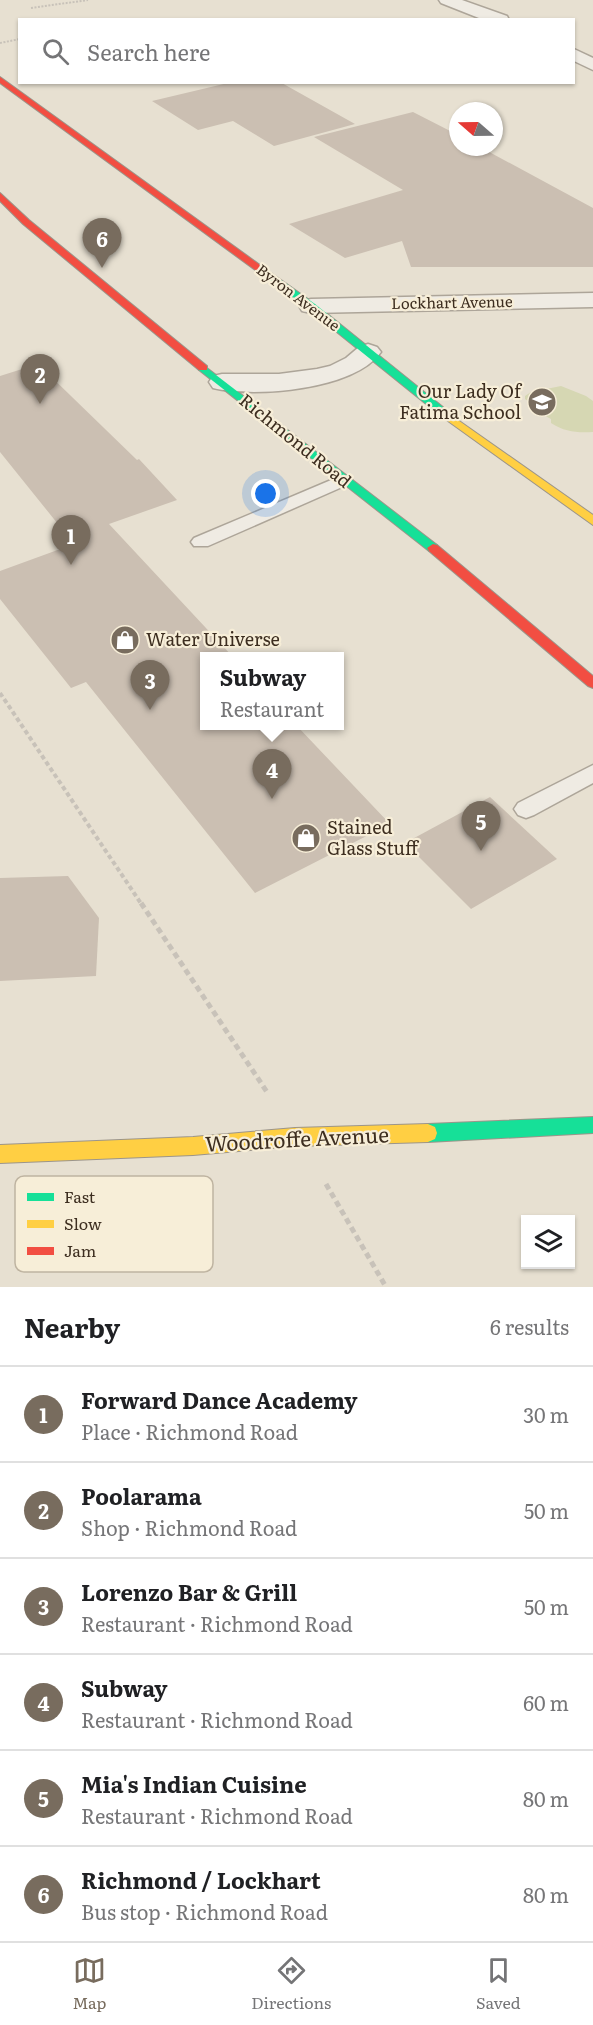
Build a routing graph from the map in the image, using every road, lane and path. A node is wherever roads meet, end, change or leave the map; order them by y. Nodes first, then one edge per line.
1 (88, 0) edge
2 (447, 0) edge
3 (31, 8) dead end
4 (496, 18) edge
5 (18, 39) edge
6 (0, 43) edge
7 (575, 55) edge
8 (593, 65) edge
9 (0, 79) edge
10 (0, 196) edge
11 (593, 300) edge
12 (311, 306) junction
13 (368, 352) junction
14 (222, 382) junction
15 (343, 480) junction
16 (593, 521) edge
17 (201, 542) dead end
18 (593, 682) edge
19 (0, 693) edge
20 (593, 773) edge
21 (526, 809) dead end
22 (593, 1125) edge
23 (295, 1137) junction
24 (0, 1154) edge
25 (386, 1287) edge

1 - 3 path
2 - 4 street
5 - 6 path
7 - 8 street
9 - 12 main road, Byron Avenue
10 - 14 main road, Richmond Road
11 - 12 street, Lockhart Avenue
12 - 13 main road, Byron Avenue
13 - 14 street
13 - 16 main road, Byron Avenue
14 - 15 main road, Richmond Road
15 - 17 lane
15 - 18 main road, Richmond Road
19 - 23 path
20 - 21 lane
22 - 23 main road, Woodroffe Avenue
23 - 24 main road, Woodroffe Avenue
23 - 25 path

